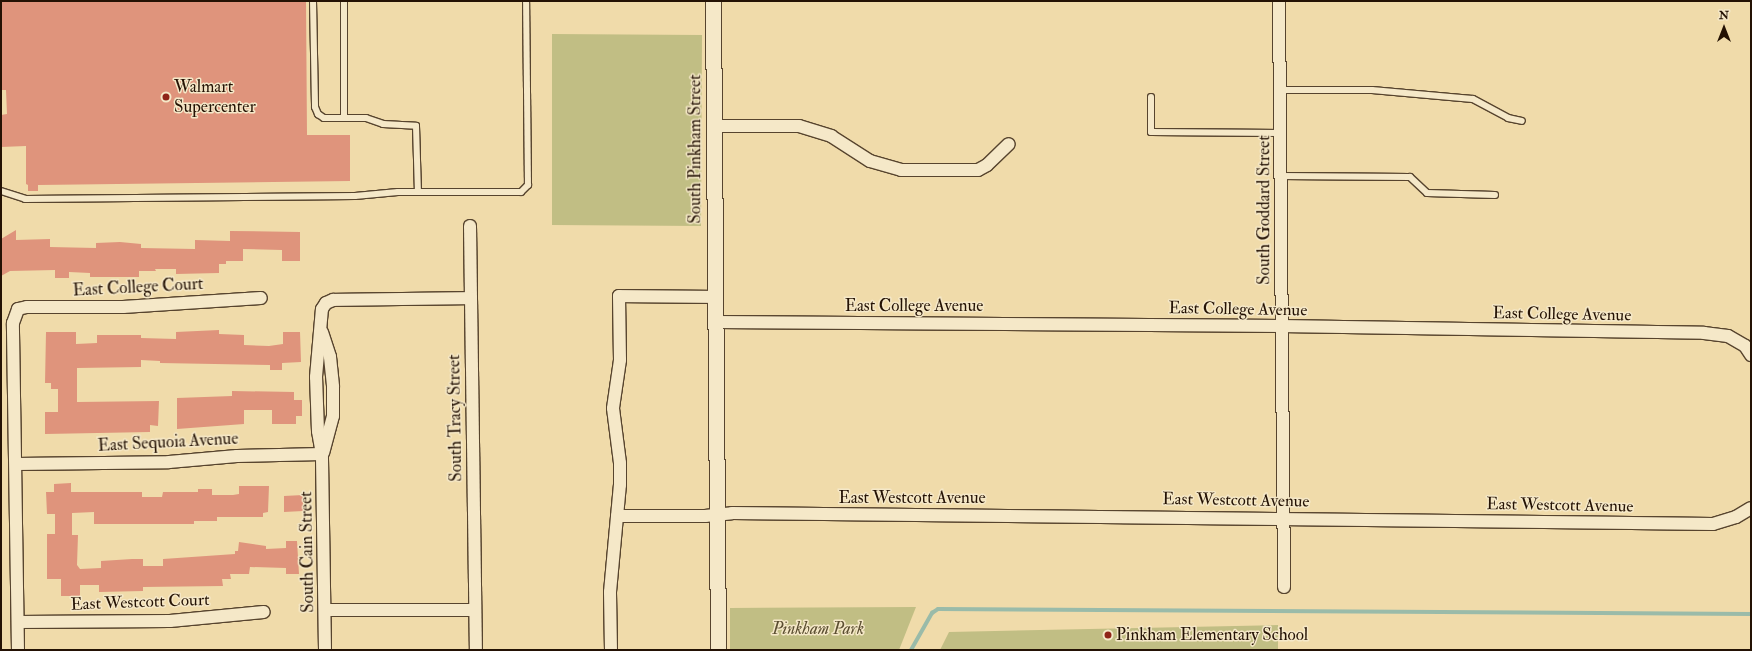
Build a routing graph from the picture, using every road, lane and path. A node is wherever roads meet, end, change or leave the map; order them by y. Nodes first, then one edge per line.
1 (313, 1) edge
2 (344, 1) edge
3 (526, 1) edge
4 (713, 1) edge
5 (1279, 1) edge
6 (1280, 90) junction
7 (1151, 97) dead end
8 (344, 118) junction
9 (1522, 121) dead end
10 (714, 126) junction
11 (1280, 133) junction
12 (1008, 144) dead end
13 (1281, 176) junction
14 (1, 191) edge
15 (418, 192) junction
16 (1495, 195) dead end
17 (470, 226) dead end
18 (715, 297) junction
19 (261, 298) dead end
20 (471, 298) junction
21 (716, 322) junction
22 (1282, 326) junction
23 (321, 332) junction
24 (1751, 355) edge
25 (322, 454) junction
26 (16, 464) junction
27 (1751, 508) edge
28 (718, 515) junction
29 (617, 516) junction
30 (1283, 518) junction
31 (1284, 587) dead end
32 (324, 610) junction
33 (475, 610) junction
34 (264, 612) dead end
35 (18, 622) junction
36 (18, 650) edge
37 (325, 650) edge
38 (476, 650) edge
39 (611, 650) edge
40 (718, 650) edge

1 - 8 lane
2 - 8 lane
3 - 15 lane
4 - 10 street, South Pinkham Street
5 - 6 street, South Goddard Street
6 - 9 lane
6 - 11 street, South Goddard Street
7 - 11 lane
8 - 15 lane
10 - 12 street
10 - 18 street, South Pinkham Street
11 - 13 street, South Goddard Street
13 - 16 lane
13 - 22 street, South Goddard Street
14 - 15 lane
17 - 20 street, South Tracy Street
18 - 21 street, South Pinkham Street
18 - 29 street
19 - 26 street, East College Court
20 - 23 street, South Cain Street
20 - 33 street, South Tracy Street
21 - 22 street, East College Avenue
21 - 28 street, South Pinkham Street
22 - 24 street, East College Avenue
22 - 30 street, South Goddard Street
23 - 25 street, South Cain Street
23 - 25 street, South Cain Street
25 - 26 street, East Sequoia Avenue
25 - 32 street, South Cain Street
26 - 35 street
27 - 30 street, East Westcott Avenue
28 - 29 street
28 - 30 street, East Westcott Avenue
28 - 40 street, South Pinkham Street
29 - 39 street
30 - 31 street, South Goddard Street
32 - 33 street
32 - 37 street, South Cain Street
33 - 38 street, South Tracy Street
34 - 35 street, East Westcott Court
35 - 36 street

